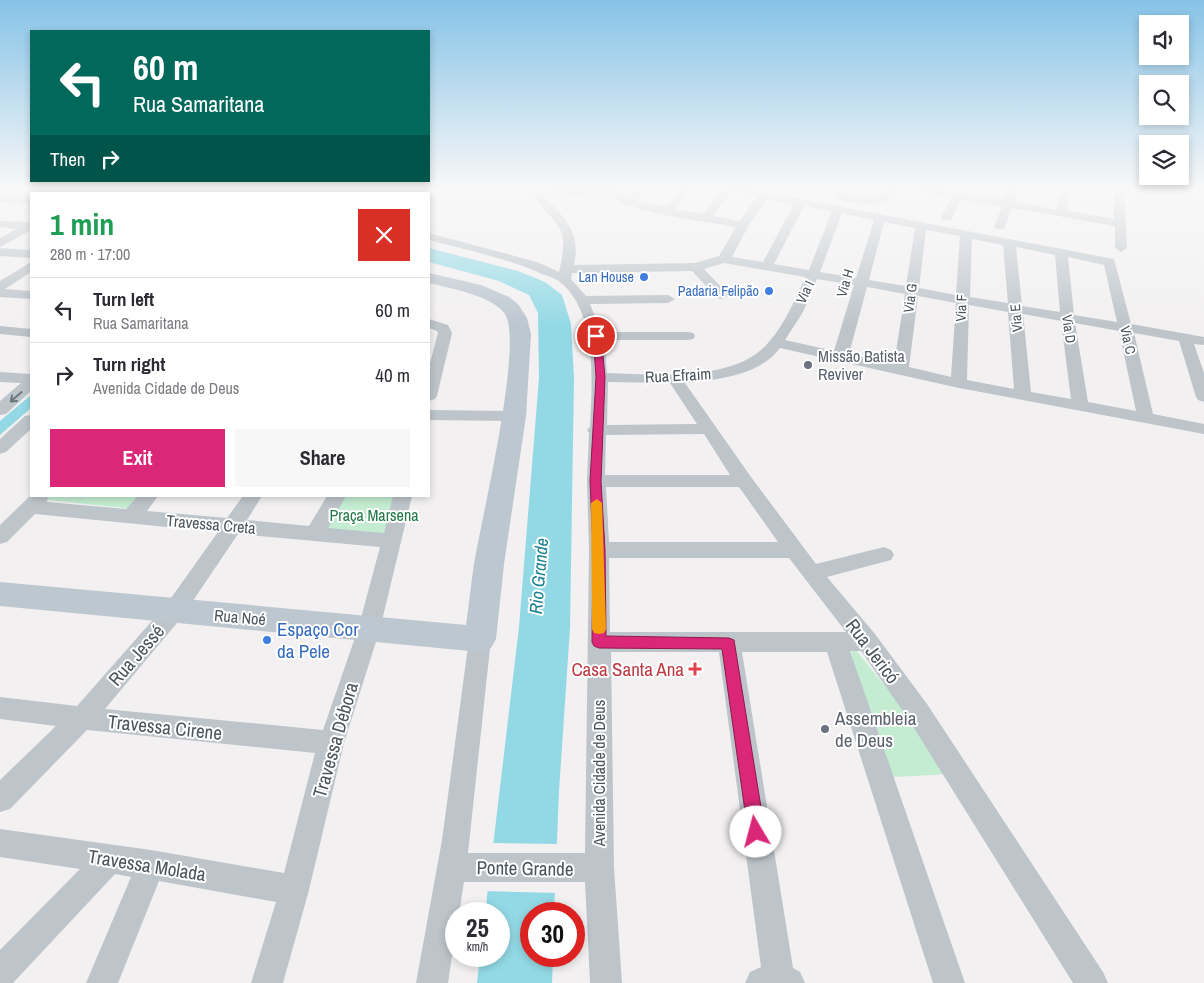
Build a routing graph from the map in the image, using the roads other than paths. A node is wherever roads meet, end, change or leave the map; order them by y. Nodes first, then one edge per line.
1 (14, 235) edge
2 (568, 235) edge
3 (737, 235) edge
4 (784, 235) edge
5 (828, 235) edge
6 (875, 235) edge
7 (920, 235) edge
8 (966, 235) edge
9 (975, 235) edge
10 (1121, 235) edge
11 (430, 236) edge
12 (1009, 242) junction
13 (0, 243) edge
14 (1121, 248) dead end
15 (0, 252) edge
16 (1061, 252) junction
17 (30, 254) edge
18 (724, 259) junction
19 (1109, 261) joint
20 (767, 266) junction
21 (30, 267) edge
22 (695, 267) junction
23 (565, 274) junction
24 (813, 274) junction
25 (430, 278) edge
26 (862, 282) junction
27 (30, 285) edge
28 (0, 287) edge
29 (911, 290) junction
30 (0, 293) edge
31 (17, 294) junction
32 (30, 295) edge
33 (722, 295) dead end
34 (668, 299) dead end
35 (961, 299) junction
36 (582, 300) junction
37 (1015, 309) junction
38 (1067, 317) junction
39 (433, 324) edge
40 (1124, 327) junction
41 (0, 330) edge
42 (30, 333) edge
43 (596, 336) junction
44 (688, 336) dead end
45 (1185, 338) junction
46 (1204, 341) edge
47 (777, 343) junction
48 (840, 358) junction
49 (901, 371) junction
50 (0, 377) edge
51 (600, 377) junction
52 (674, 378) junction
53 (30, 379) edge
54 (959, 383) junction
55 (30, 384) edge
56 (430, 392) edge
57 (1023, 395) junction
58 (1204, 397) edge
59 (1080, 406) junction
60 (0, 410) edge
61 (430, 415) edge
62 (514, 416) junction
63 (1146, 419) junction
64 (27, 428) edge
65 (710, 429) junction
66 (1204, 429) edge
67 (596, 430) junction
68 (0, 448) edge
69 (596, 481) junction
70 (744, 481) junction
71 (148, 497) edge
72 (252, 497) edge
73 (336, 497) edge
74 (403, 497) edge
75 (36, 502) edge
76 (131, 516) junction
77 (233, 526) junction
78 (315, 533) junction
79 (0, 537) edge
80 (392, 541) junction
81 (599, 550) junction
82 (794, 550) junction
83 (884, 555) dead end
84 (810, 573) junction
85 (0, 594) edge
86 (174, 611) junction
87 (369, 629) junction
88 (480, 639) junction
89 (867, 641) junction
90 (599, 642) junction
91 (835, 642) junction
92 (729, 644) junction
93 (0, 708) edge
94 (82, 718) junction
95 (331, 743) junction
96 (0, 799) edge
97 (0, 843) edge
98 (110, 859) junction
99 (151, 865) junction
100 (452, 867) junction
101 (599, 868) junction
102 (294, 890) junction
103 (0, 972) edge
104 (102, 983) edge
105 (267, 983) edge
106 (432, 983) edge
107 (606, 983) edge
108 (761, 983) edge
109 (779, 983) edge
110 (789, 983) edge
111 (949, 983) edge
112 (1092, 983) edge

1 - 13 street
2 - 23 street
3 - 18 street
4 - 20 street
5 - 24 street, Via I
6 - 26 street, Via H
7 - 29 street, Via G
8 - 35 street, Via F
9 - 12 street
10 - 14 street
11 - 23 street
12 - 16 street
12 - 37 street, Via E
15 - 17 street
16 - 19 street
16 - 38 street, Via D
18 - 20 street
18 - 22 street
19 - 40 street, Via C
20 - 24 street
21 - 28 street
22 - 23 street
22 - 33 street
23 - 36 street, Avenida Cidade de Deus
24 - 26 street
24 - 47 street, Via I
25 - 62 street
26 - 29 street
26 - 48 street, Via H
27 - 31 street
29 - 35 street
29 - 49 street, Via G
30 - 31 street
31 - 32 street
34 - 36 street
35 - 37 street
35 - 54 street, Via F
36 - 43 street, Avenida Cidade de Deus
37 - 38 street
37 - 57 street, Via E
38 - 40 street
38 - 59 street, Via D
39 - 56 street
40 - 45 street
40 - 63 street, Via C
41 - 42 street
43 - 44 street
43 - 51 street, Avenida Cidade de Deus
45 - 46 street
45 - 58 street
47 - 48 street
47 - 52 street, Rua Efraim
48 - 49 street
49 - 54 street
50 - 53 street
51 - 52 street, Rua Efraim
51 - 67 street, Avenida Cidade de Deus
52 - 65 street, Rua Jericó
54 - 57 street
55 -> 60 street
57 - 59 street
59 - 63 street
61 - 62 street
62 - 88 street
63 - 66 street
64 - 68 street
65 - 67 street
65 - 70 street, Rua Jericó
67 - 69 street, Avenida Cidade de Deus
69 - 70 street
69 - 81 street, Avenida Cidade de Deus
70 - 82 street, Rua Jericó
71 - 76 street
72 - 77 street, Rua Jessé
73 - 78 street
74 - 80 street, Travessa Débora
75 - 76 street, Travessa Creta
75 - 79 street
76 - 77 street, Travessa Creta
77 - 78 street, Travessa Creta
77 - 86 street, Rua Jessé
78 - 80 street, Travessa Creta
80 - 87 street, Travessa Débora
81 - 82 street
81 - 90 street, Avenida Cidade de Deus
82 - 84 street, Rua Jericó
83 - 84 street
84 - 89 street, Rua Jericó
85 - 86 street, Rua Noé
86 - 87 street, Rua Noé
86 - 94 street, Rua Jessé
87 - 88 street, Rua Noé
87 - 95 street, Travessa Débora
88 - 100 street
89 - 91 street
89 - 112 street, Rua Jericó
90 - 92 street
90 - 101 street, Avenida Cidade de Deus
91 - 92 street
91 - 111 street
92 - 109 street
93 - 94 street, Travessa Cirene
94 - 95 street, Travessa Cirene
94 - 96 street, Rua Jessé
95 - 102 street, Travessa Débora
97 - 98 street, Travessa Molada
98 - 99 street, Travessa Molada
98 - 103 street
99 - 102 street, Travessa Molada
99 - 104 street
100 - 101 street, Ponte Grande
100 - 106 street
101 - 107 street, Avenida Cidade de Deus
102 - 105 street, Travessa Débora
108 - 109 street
109 - 110 street

